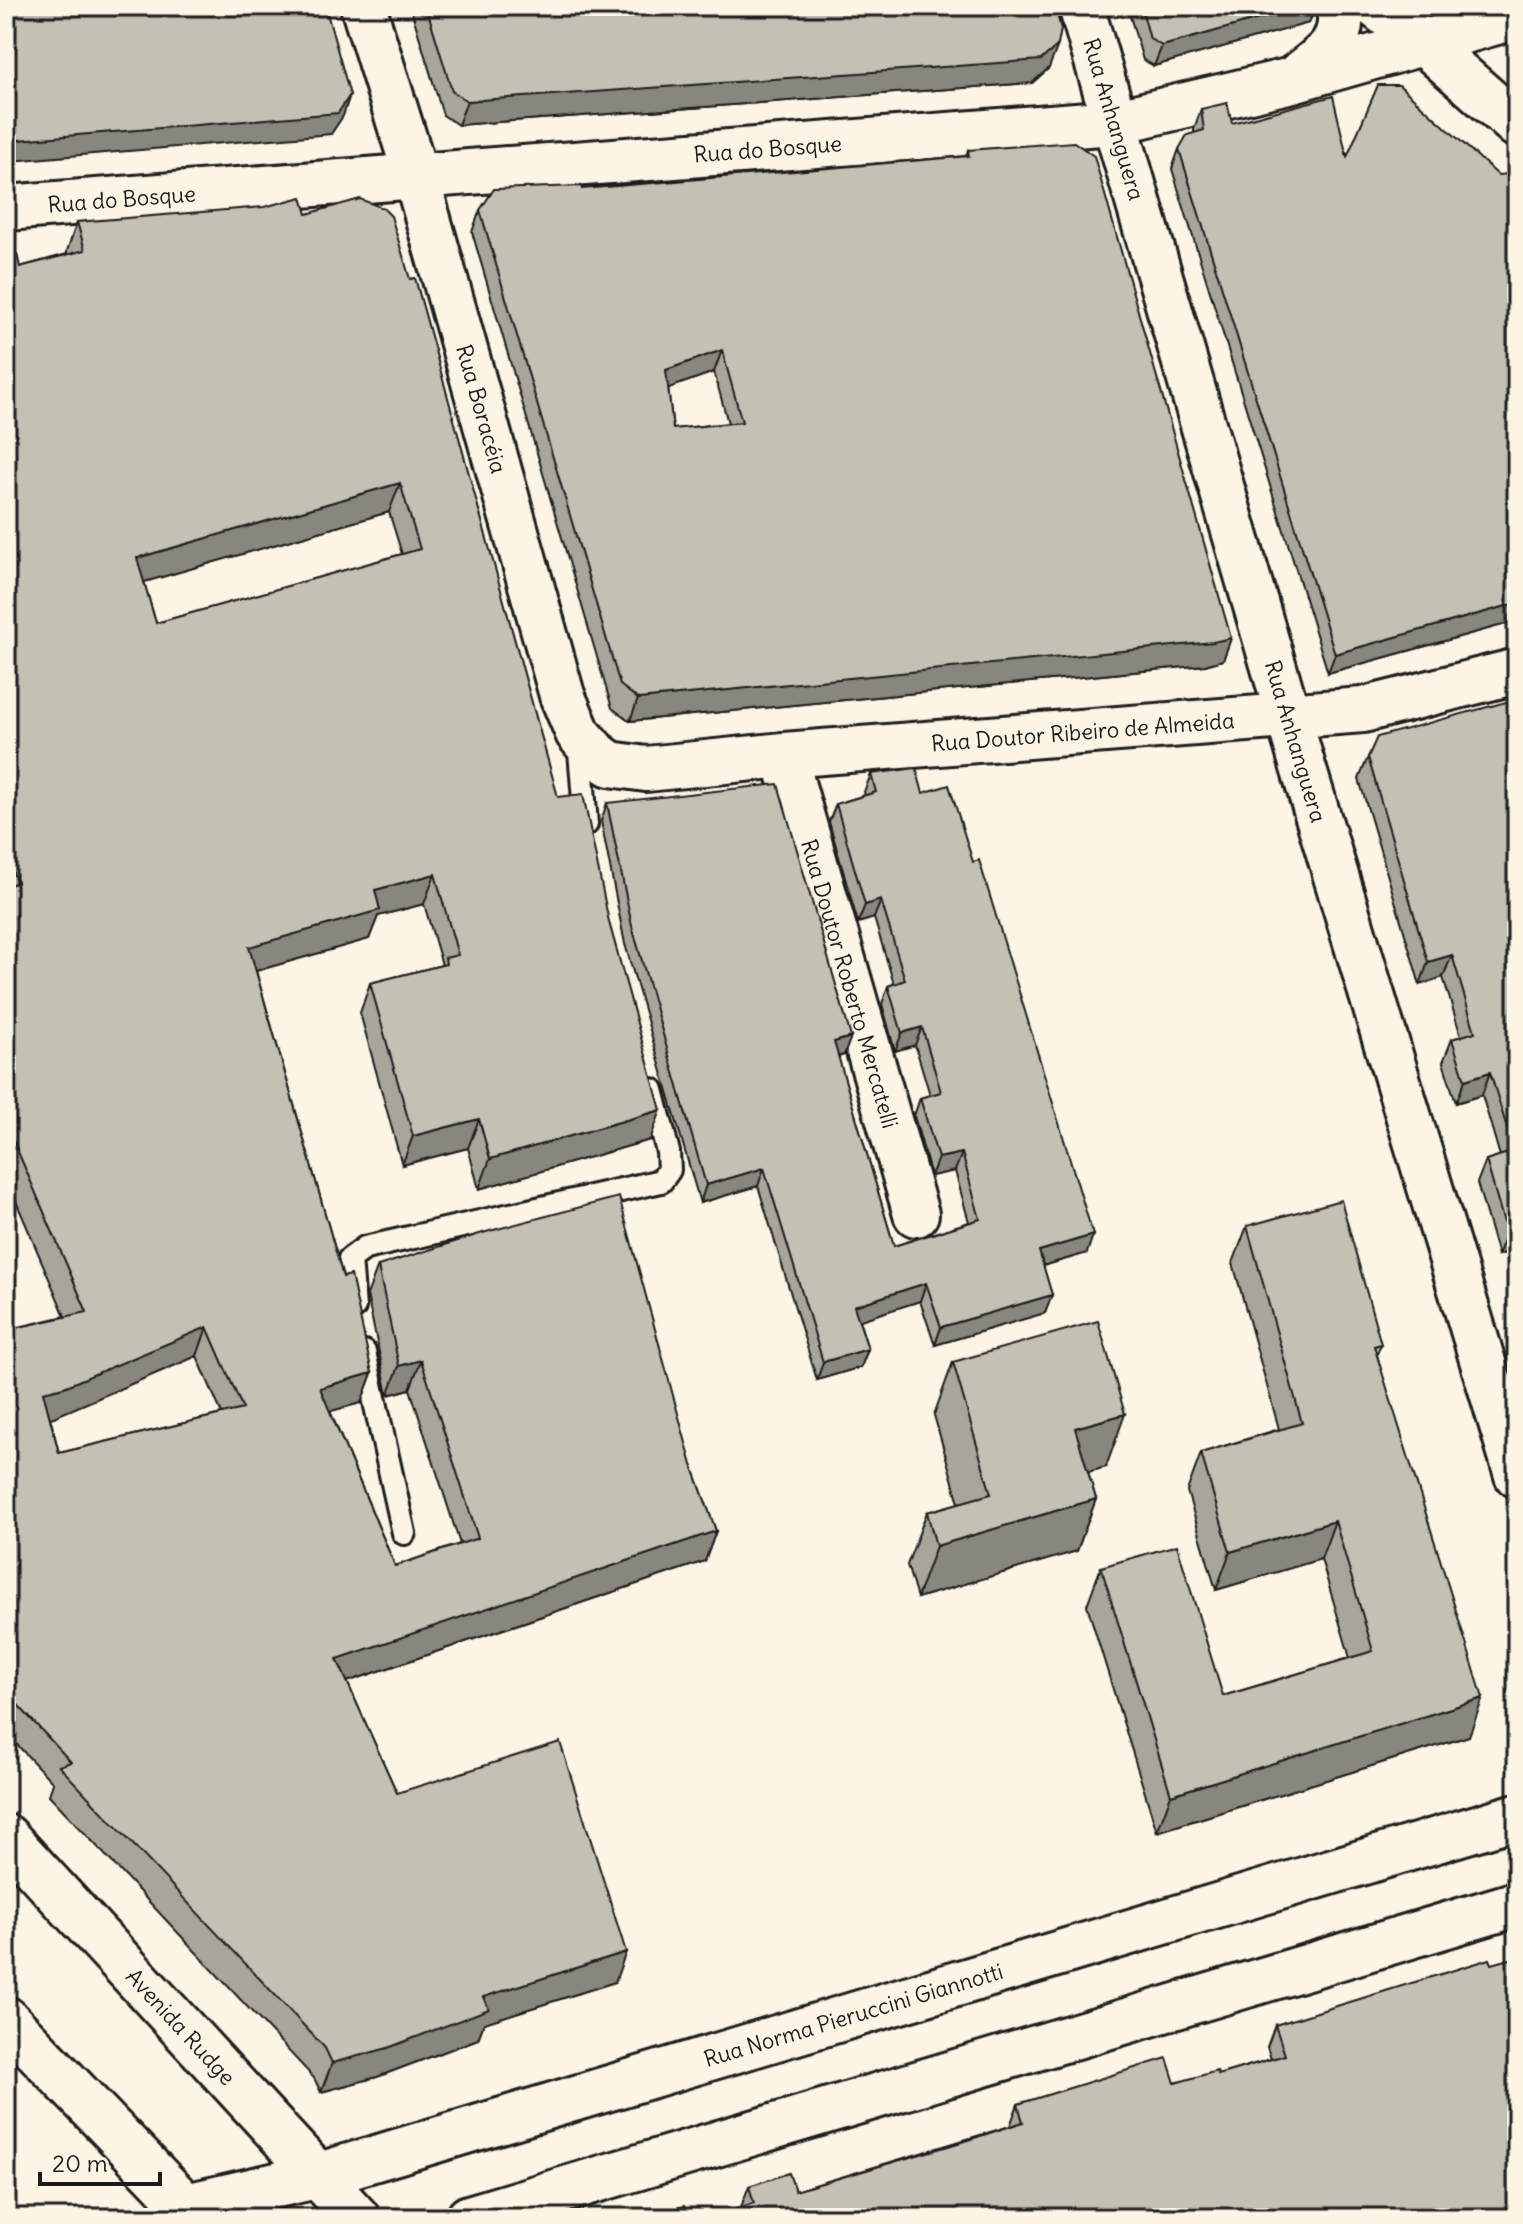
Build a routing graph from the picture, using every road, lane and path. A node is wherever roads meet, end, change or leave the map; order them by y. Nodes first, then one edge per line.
1 (363, 6) edge
2 (1081, 6) edge
3 (1338, 6) edge
4 (1376, 6) edge
5 (1517, 16) edge
6 (1424, 43) junction
7 (1292, 80) junction
8 (1114, 122) junction
9 (1517, 125) edge
10 (416, 176) junction
11 (6, 208) edge
12 (1517, 671) edge
13 (1288, 716) junction
14 (578, 733) junction
15 (784, 755) junction
16 (646, 769) joint
17 (591, 847) edge
18 (644, 1063) edge
19 (916, 1214) dead end
20 (1517, 1475) edge
21 (404, 1533) dead end
22 (1517, 1816) edge
23 (6, 1837) edge
24 (1517, 1904) edge
25 (6, 2019) edge
26 (316, 2176) junction
27 (184, 2214) edge
28 (357, 2218) edge
29 (469, 2218) edge

1 - 10 street, Rua Boracéia
2 - 8 street, Rua Anhanguera
3 - 7 street
4 - 6 street
5 - 6 street, Rua do Bosque
6 - 7 street, Rua do Bosque
6 - 9 street
7 - 8 street, Rua do Bosque
8 - 10 street, Rua do Bosque
8 - 13 street, Rua Anhanguera
10 - 11 street, Rua do Bosque
10 - 14 street, Rua Boracéia
12 - 13 street, Rua Doutor Ribeiro de Almeida
13 - 15 street, Rua Doutor Ribeiro de Almeida
13 - 20 street, Rua Anhanguera
14 - 16 street, Rua Boracéia
14 - 17 lane
15 - 16 street, Rua Doutor Ribeiro de Almeida
15 - 19 street, Rua Doutor Roberto Mercatelli
18 - 21 lane
22 - 26 street, Rua Norma Pieruccini Giannotti
23 - 26 street, Avenida Rudge
24 - 29 street
25 - 27 street
26 - 27 street, Rua Norma Pieruccini Giannotti
26 - 28 street, Avenida Rudge

